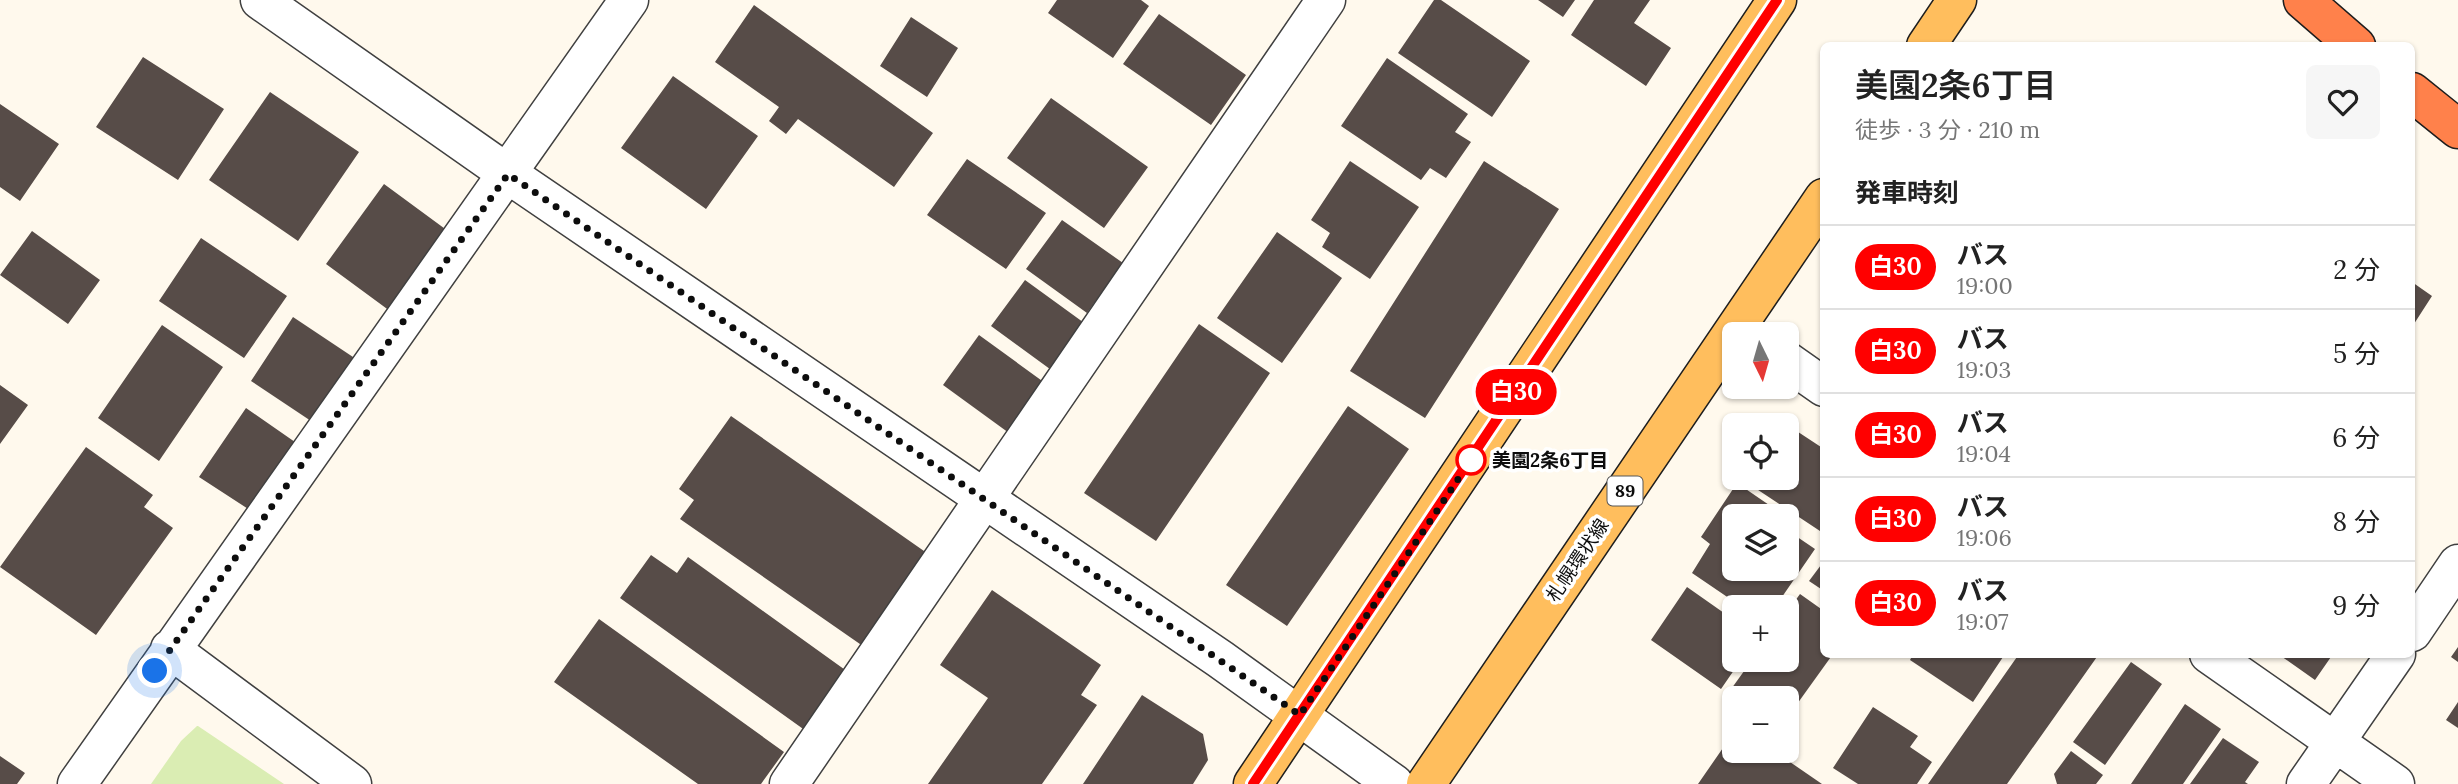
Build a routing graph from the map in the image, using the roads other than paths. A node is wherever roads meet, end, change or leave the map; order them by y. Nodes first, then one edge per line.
1 (260, 0) edge
2 (629, 0) edge
3 (1326, 0) edge
4 (1777, 0) edge
5 (1957, 0) edge
6 (2303, 0) edge
7 (1929, 42) edge
8 (2351, 42) edge
9 (2415, 94) edge
10 (2458, 129) edge
11 (508, 174) junction
12 (1820, 204) edge
13 (1747, 322) edge
14 (1722, 359) edge
15 (1799, 369) edge
16 (1820, 384) edge
17 (984, 500) junction
18 (2458, 564) edge
19 (2415, 628) edge
20 (170, 649) junction
21 (2215, 658) edge
22 (2393, 658) edge
23 (1300, 715) junction
24 (2335, 743) junction
25 (77, 784) edge
26 (352, 784) edge
27 (789, 784) edge
28 (1253, 784) edge
29 (1394, 784) edge
30 (1426, 784) edge
31 (2306, 784) edge
32 (2395, 784) edge

1 - 11 street
2 - 11 street
3 - 17 street
4 - 23 main road
5 - 7 main road
6 - 8 highway
9 - 10 highway
11 - 17 street
11 - 20 street
12 - 13 main road, 札幌環状線 / 89
14 - 30 main road, 札幌環状線 / 89
15 - 16 street
17 - 23 street
17 - 27 street
18 - 19 street
20 - 25 street
20 - 26 street
21 - 24 street
22 - 24 street
23 - 28 main road
23 - 29 street
24 - 31 street
24 - 32 street

